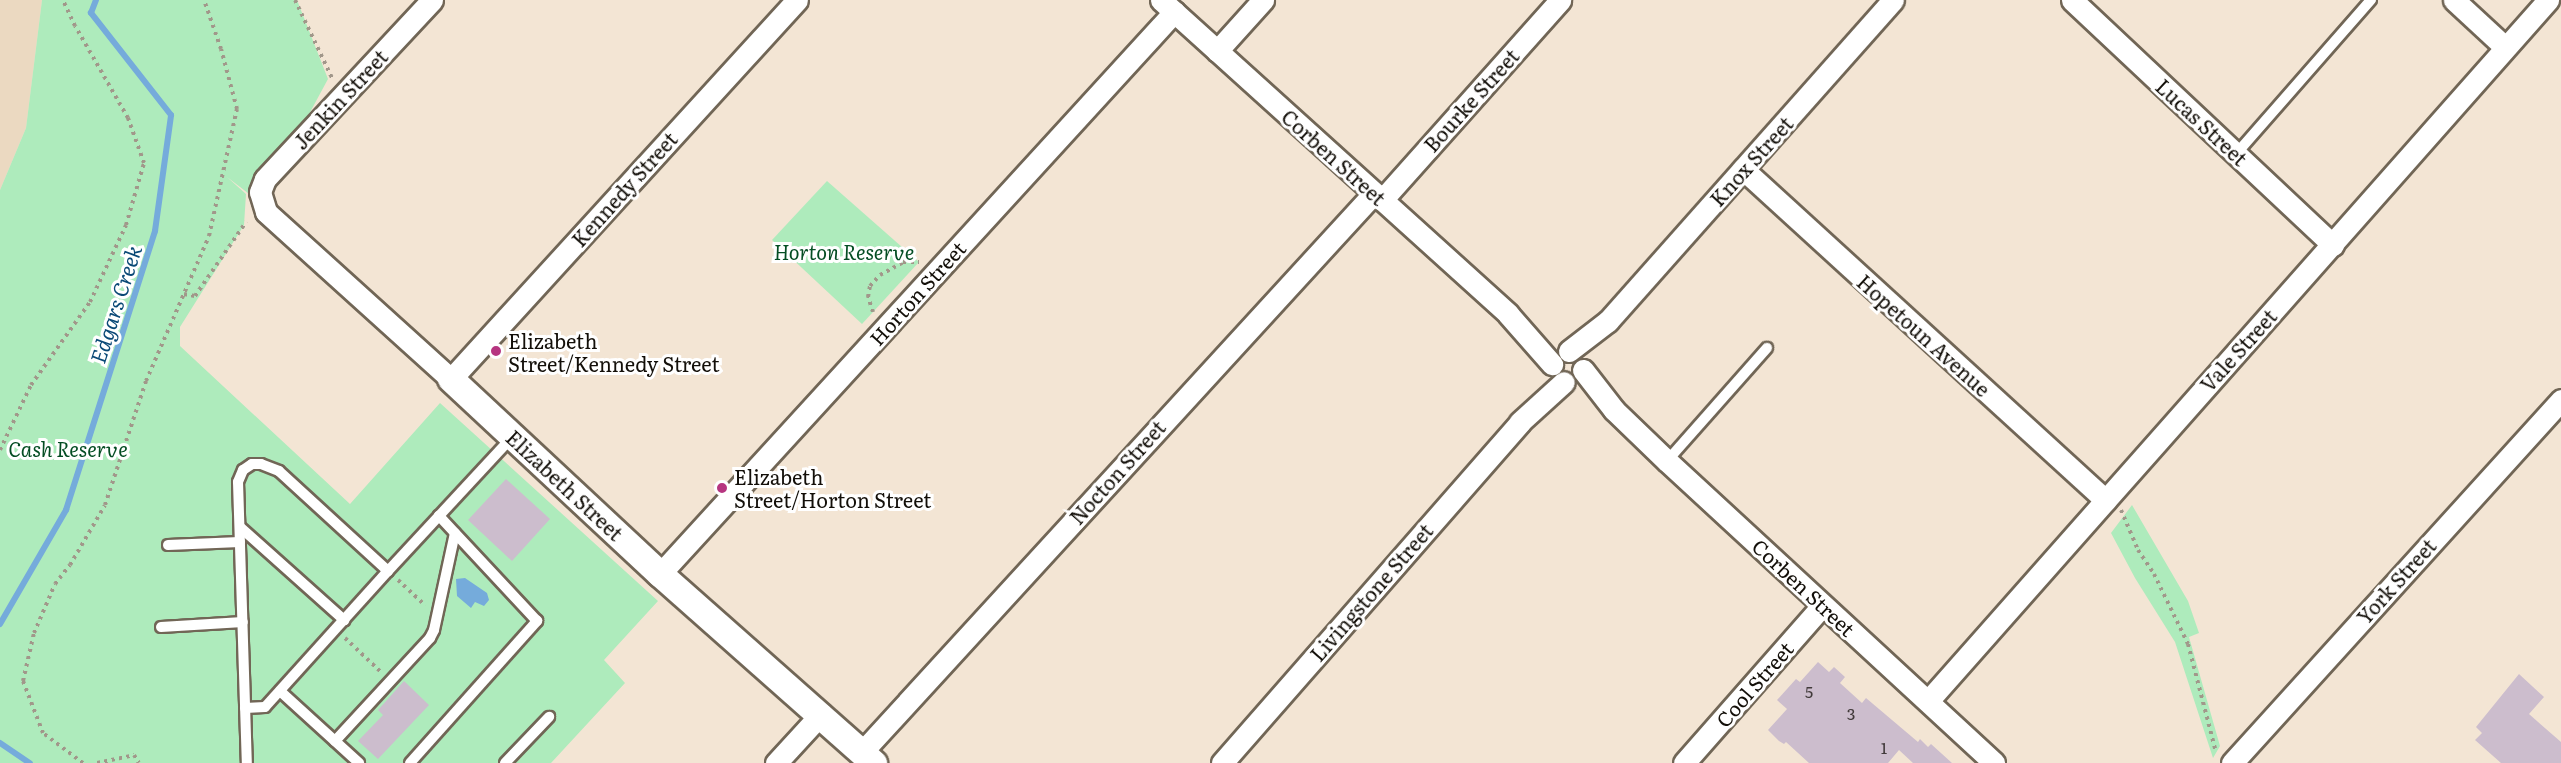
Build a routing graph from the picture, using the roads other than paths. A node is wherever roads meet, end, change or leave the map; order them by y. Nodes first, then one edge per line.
1 (414, 0) edge
2 (432, 0) edge
3 (797, 0) edge
4 (1263, 0) edge
5 (1560, 0) edge
6 (1893, 0) edge
7 (2073, 0) edge
8 (2371, 0) edge
9 (2454, 0) edge
10 (2548, 0) edge
11 (1167, 6) edge
12 (402, 32) junction
13 (2505, 47) junction
14 (1217, 51) junction
15 (2236, 154) junction
16 (1743, 169) junction
17 (1378, 196) junction
18 (261, 203) joint
19 (2333, 245) junction
20 (1767, 348) dead end
21 (1567, 367) junction
22 (451, 379) junction
23 (2561, 400) edge
24 (512, 436) junction
25 (1667, 461) junction
26 (2110, 494) junction
27 (439, 516) junction
28 (240, 527) junction
29 (455, 532) junction
30 (240, 542) junction
31 (168, 545) dead end
32 (388, 571) junction
33 (660, 573) junction
34 (1823, 605) junction
35 (344, 620) junction
36 (243, 622) junction
37 (161, 627) dead end
38 (280, 691) junction
39 (1929, 701) junction
40 (245, 708) junction
41 (821, 714) junction
42 (549, 717) dead end
43 (335, 741) junction
44 (868, 758) edge
45 (2225, 759) edge
46 (248, 761) edge
47 (359, 763) edge
48 (410, 763) edge
49 (505, 763) edge
50 (776, 763) edge
51 (1222, 763) edge
52 (1684, 763) edge
53 (1994, 763) edge

1 - 12 street
2 - 12 street, Jenkin Street
3 - 22 street, Kennedy Street
4 - 14 street
5 - 17 street, Bourke Street
6 - 16 street, Knox Street
7 - 15 street, Lucas Street
8 - 15 lane
9 - 13 street
10 - 13 street, Vale Street
11 - 14 street, Corben Street
11 - 33 street, Horton Street
12 - 18 street, Jenkin Street
13 - 19 street, Vale Street
14 - 17 street, Corben Street
15 - 19 street, Lucas Street
16 - 21 street, Knox Street
16 - 26 street, Hopetoun Avenue
17 - 21 street, Corben Street
17 - 44 street, Nocton Street
18 - 22 street, Elizabeth Street
19 - 26 street, Vale Street
20 - 25 lane
21 - 25 street, Corben Street
21 - 51 street, Livingstone Street
22 - 24 street, Elizabeth Street
23 - 45 street, York Street
24 - 27 lane
24 - 33 street, Elizabeth Street
25 - 34 street, Corben Street
26 - 39 street, Vale Street
27 - 29 lane
27 - 32 lane
28 - 30 lane
28 - 32 lane
28 - 35 lane
29 - 43 lane
29 - 48 lane
30 - 31 lane
30 - 36 lane
32 - 35 lane
33 - 41 street, Elizabeth Street
34 - 39 street, Corben Street
34 - 52 street, Cool Street
35 - 38 lane
36 - 37 lane
36 - 40 lane
38 - 40 lane
38 - 43 lane
39 - 53 street, Corben Street
40 - 46 lane
41 - 44 street, Elizabeth Street
41 - 50 street
42 - 49 lane
43 - 47 lane

